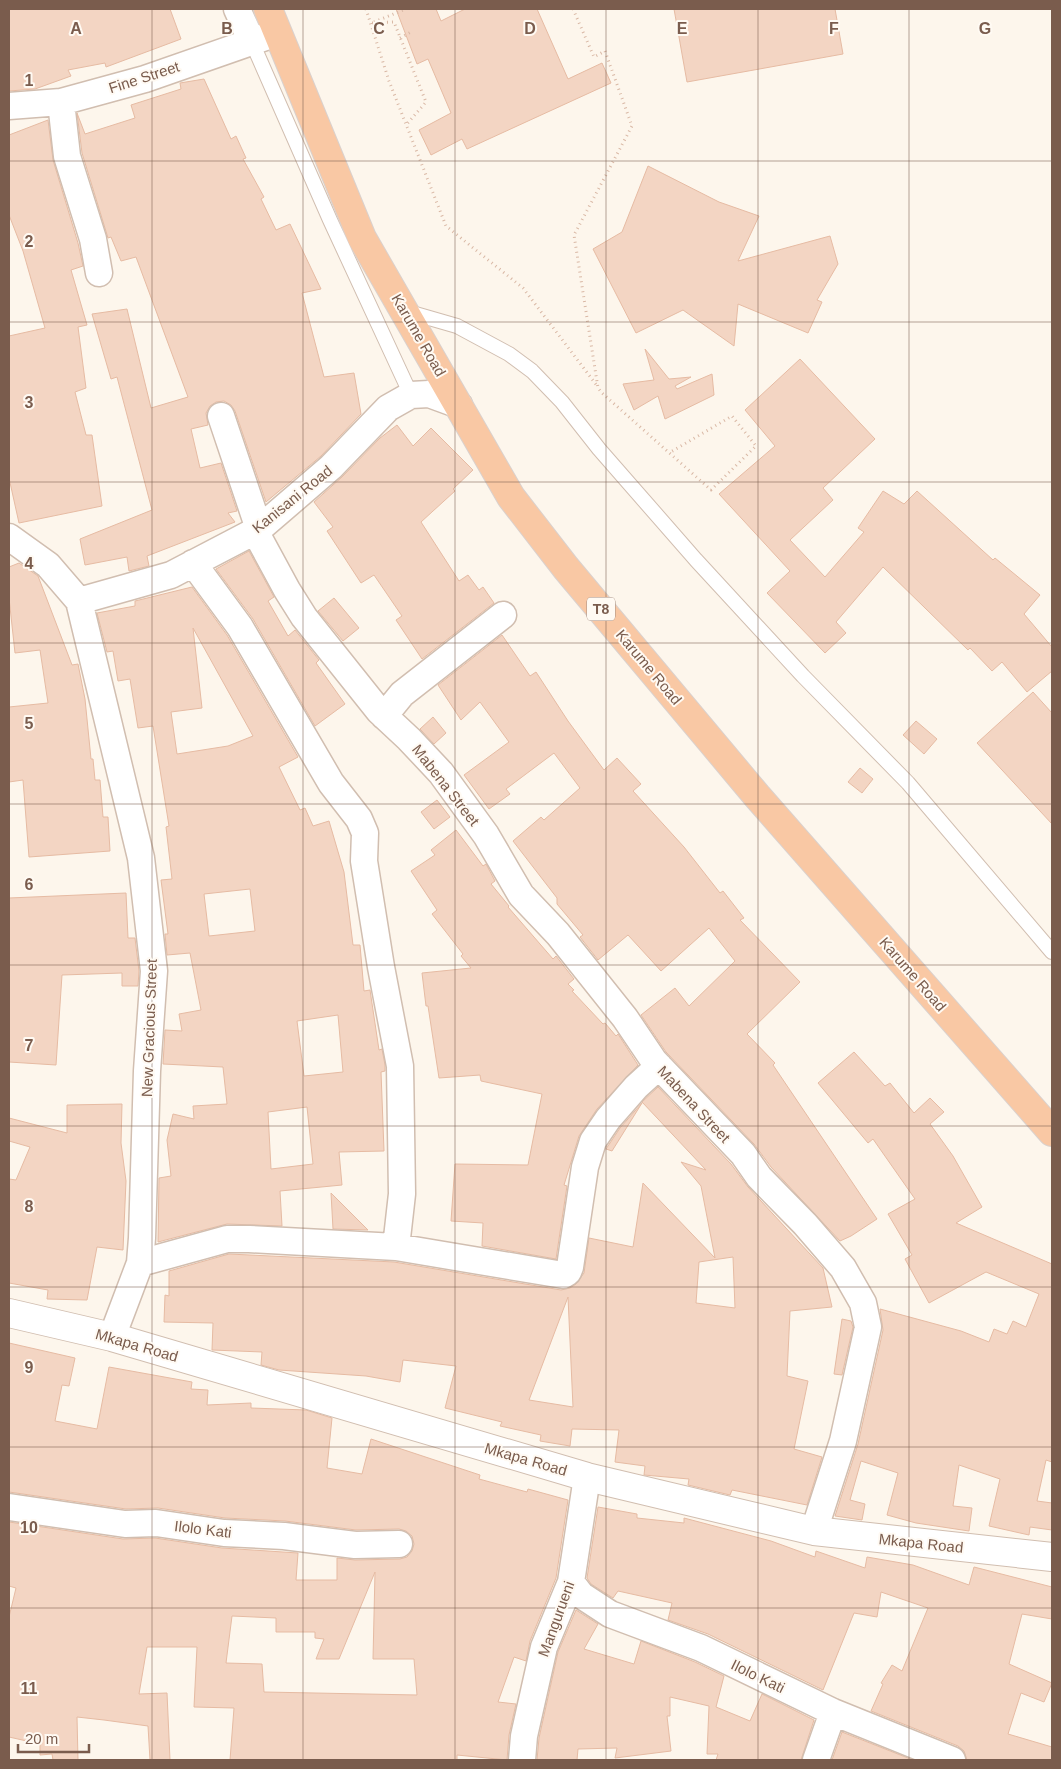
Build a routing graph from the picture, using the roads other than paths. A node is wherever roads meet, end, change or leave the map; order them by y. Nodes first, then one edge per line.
1 (238, 9) edge
2 (272, 21) edge
3 (251, 40) junction
4 (61, 102) junction
5 (9, 106) edge
6 (99, 273) dead end
7 (405, 311) junction
8 (411, 395) junction
9 (459, 405) junction
10 (221, 416) dead end
11 (257, 530) junction
12 (10, 535) edge
13 (193, 563) junction
14 (79, 601) junction
15 (503, 615) dead end
16 (381, 713) junction
17 (1052, 952) edge
18 (659, 1066) junction
19 (1052, 1132) edge
20 (396, 1247) junction
21 (140, 1263) junction
22 (9, 1313) edge
23 (112, 1337) junction
24 (587, 1477) junction
25 (9, 1507) edge
26 (814, 1531) junction
27 (399, 1544) dead end
28 (1052, 1557) edge
29 (571, 1582) junction
30 (832, 1712) junction
31 (522, 1760) edge
32 (816, 1760) edge
33 (952, 1760) edge

1 - 3 street
2 - 3 street, Fine Street
2 - 7 highway, Karume Road / T8
3 - 4 street, Fine Street
3 - 8 lane
4 - 5 street, Fine Street
4 - 6 street
7 - 9 highway, Karume Road / T8
7 - 17 lane
8 - 9 street
8 - 11 street, Kanisani Road
9 - 19 highway, Karume Road / T8
10 - 11 street, Mabena Street
11 - 13 street, Kanisani Road
11 - 16 street, Mabena Street
12 - 14 street
13 - 14 street, Kanisani Road
13 - 20 street
14 - 21 street, New Gracious Street
15 - 16 street
16 - 18 street, Mabena Street
18 - 20 street
18 - 26 street, Mabena Street
20 - 21 street
21 - 23 street, New Gracious Street
22 - 23 street, Mkapa Road
23 - 24 street, Mkapa Road
24 - 26 street, Mkapa Road
24 - 29 street, Mangurueni
25 - 27 street, Ilolo Kati
26 - 28 street, Mkapa Road
29 - 30 street, Ilolo Kati
29 - 31 street, Mangurueni
30 - 32 street
30 - 33 street, Ilolo Kati

